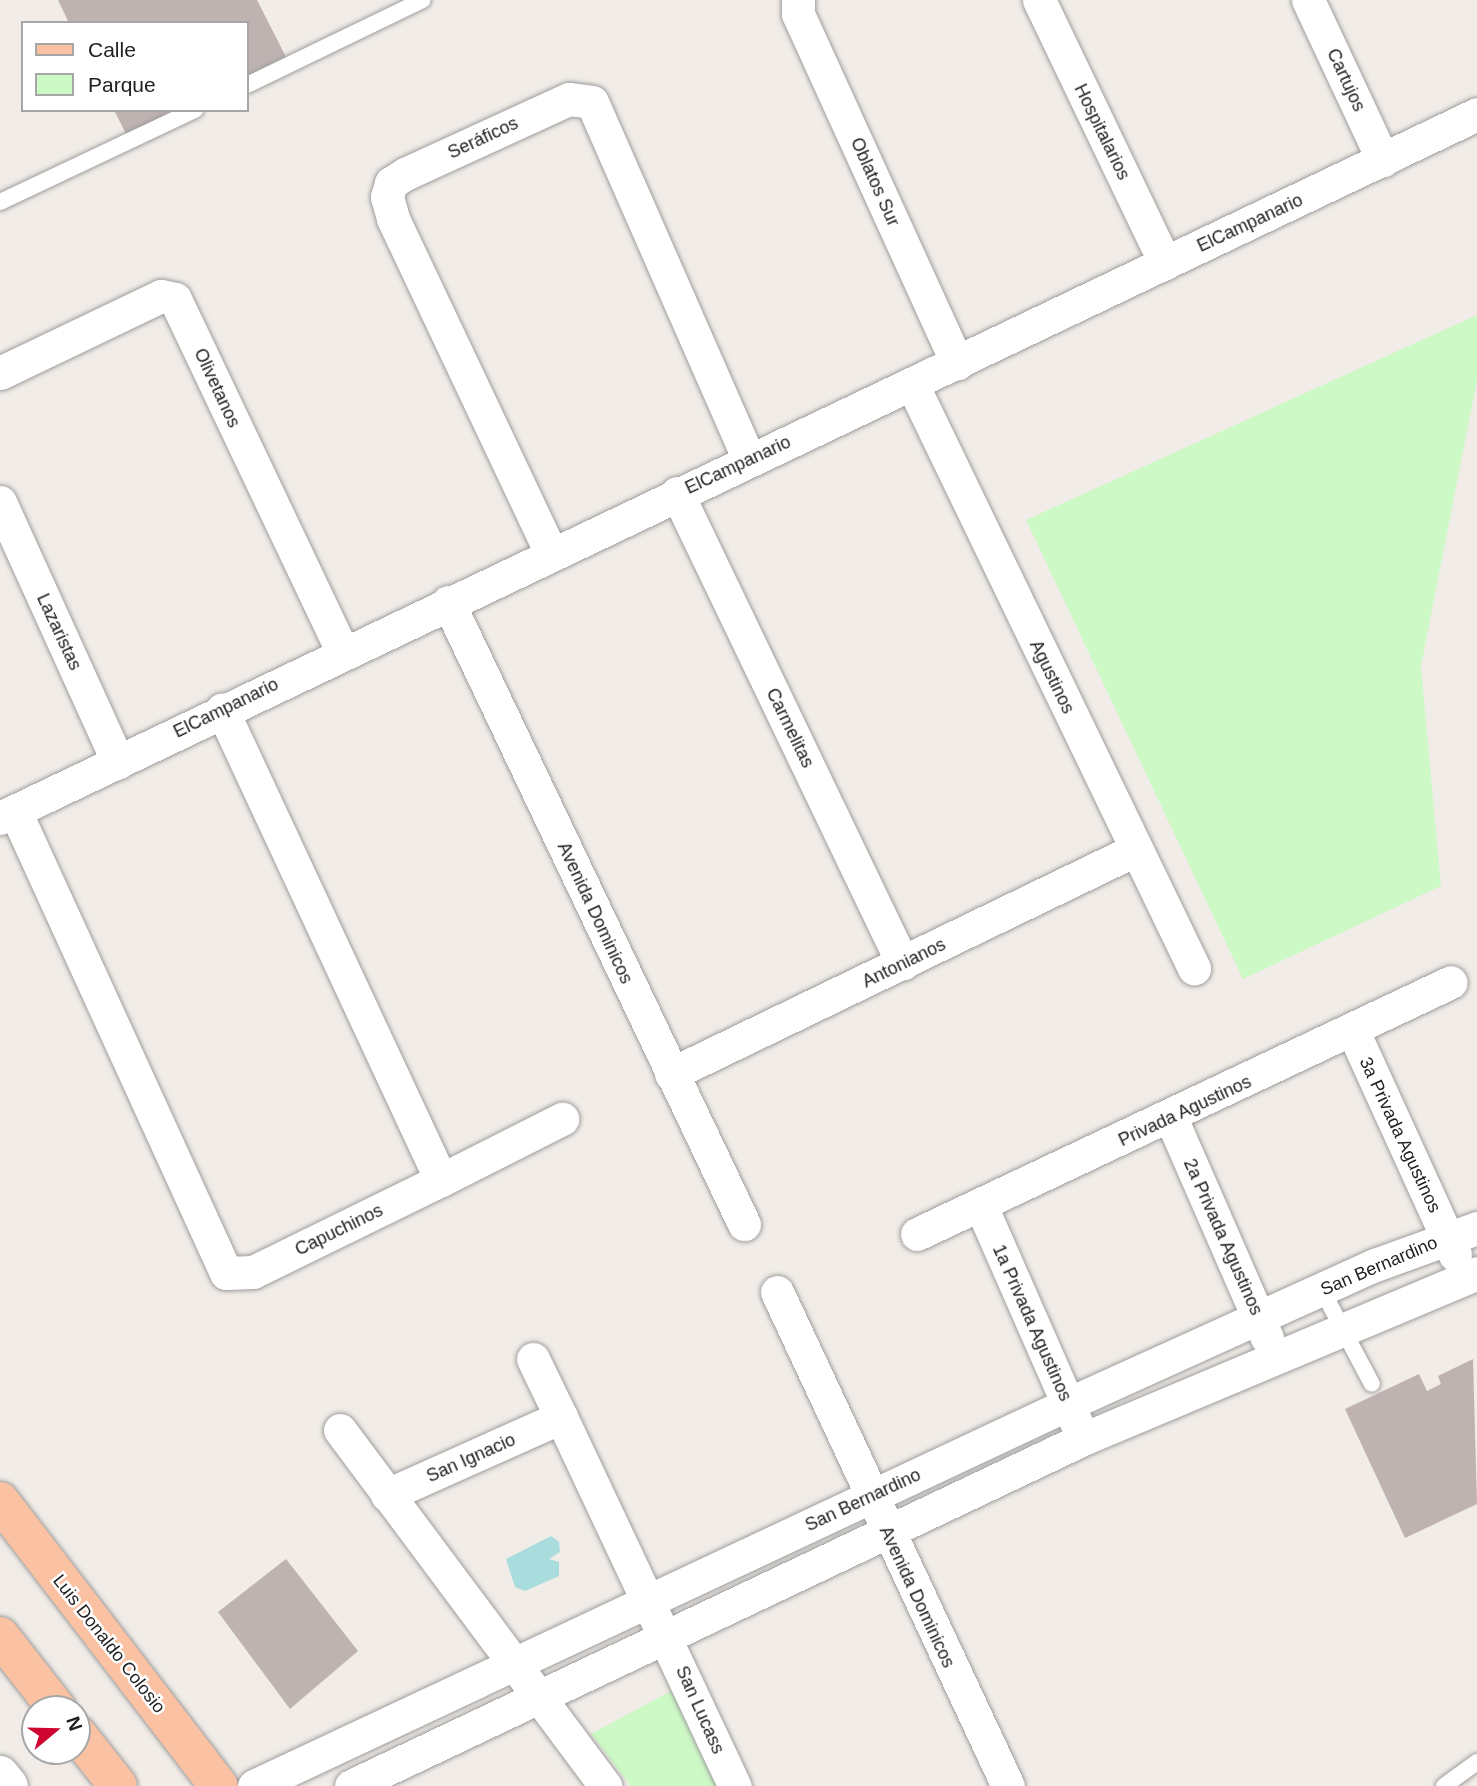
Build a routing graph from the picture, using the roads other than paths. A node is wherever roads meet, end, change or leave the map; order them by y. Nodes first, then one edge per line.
1 (424, 0) edge
2 (798, 0) edge
3 (1039, 0) edge
4 (1308, 0) edge
5 (248, 85) edge
6 (191, 112) edge
7 (1477, 114) edge
8 (1383, 160) junction
9 (0, 202) edge
10 (1165, 263) junction
11 (957, 363) junction
12 (0, 373) edge
13 (912, 384) junction
14 (749, 459) junction
15 (677, 493) junction
16 (0, 502) edge
17 (551, 553) junction
18 (448, 602) junction
19 (342, 651) junction
20 (222, 710) junction
21 (118, 762) junction
22 (7, 815) edge
23 (1135, 850) junction
24 (903, 964) junction
25 (1194, 968) dead end
26 (1451, 982) dead end
27 (1353, 1031) junction
28 (671, 1074) junction
29 (1171, 1118) junction
30 (562, 1119) dead end
31 (441, 1180) junction
32 (981, 1206) junction
33 (744, 1224) dead end
34 (1462, 1232) edge
35 (917, 1234) dead end
36 (1471, 1275) edge
37 (1322, 1290) junction
38 (777, 1292) dead end
39 (1259, 1319) junction
40 (1341, 1327) junction
41 (1274, 1355) junction
42 (533, 1359) dead end
43 (1372, 1384) dead end
44 (1068, 1404) junction
45 (561, 1417) junction
46 (340, 1430) dead end
47 (1083, 1439) junction
48 (387, 1495) junction
49 (870, 1496) junction
50 (0, 1501) edge
51 (886, 1532) junction
52 (650, 1601) junction
53 (666, 1634) junction
54 (0, 1636) edge
55 (512, 1666) junction
56 (46, 1695) edge
57 (535, 1696) junction
58 (91, 1752) edge
59 (1477, 1762) edge
60 (0, 1775) edge
61 (9, 1786) edge
62 (118, 1786) edge
63 (219, 1786) edge
64 (254, 1786) edge
65 (351, 1786) edge
66 (605, 1786) edge
67 (735, 1786) edge
68 (1008, 1786) edge
69 (1444, 1786) edge

1 - 5 lane
2 - 11 street, Oblatos Sur
3 - 10 street, Hospitalarios
4 - 8 street, Cartujos
6 - 9 lane
7 - 8 street, ElCampanario
8 - 10 street, ElCampanario
10 - 11 street, ElCampanario
11 - 13 street, ElCampanario
12 - 19 street, Olivetanos
13 - 14 street, ElCampanario
13 - 23 street, Agustinos
14 - 15 street, ElCampanario
14 - 17 street, Seráficos
15 - 17 street, ElCampanario
15 - 24 street, Carmelitas
16 - 21 street, Lazaristas
17 - 18 street, ElCampanario
18 - 19 street, ElCampanario
18 - 28 street, Avenida Dominicos
19 - 20 street, ElCampanario
20 - 21 street, ElCampanario
20 - 31 street
21 - 22 street, ElCampanario
22 - 31 street, Capuchinos
23 - 24 street, Antonianos
23 - 25 street, Agustinos
24 - 28 street, Antonianos
26 - 27 street, Privada Agustinos
27 - 29 street, Privada Agustinos
27 - 34 street, 3a Privada Agustinos
28 - 33 street, Avenida Dominicos
29 - 32 street, Privada Agustinos
29 - 39 street, 2a Privada Agustinos
30 - 31 street
32 - 35 street, Privada Agustinos
32 - 44 street, 1a Privada Agustinos
34 - 36 street, 3a Privada Agustinos
34 - 37 street, San Bernardino
36 - 40 street
37 - 39 street, San Bernardino
37 - 40 lane
38 - 49 street, Avenida Dominicos
39 - 41 street, 2a Privada Agustinos
39 - 44 street, San Bernardino
40 - 41 street
40 - 43 lane
41 - 47 street
42 - 45 street
44 - 47 street, 1a Privada Agustinos
44 - 49 street, San Bernardino
45 - 48 street, San Ignacio
45 - 52 street
46 - 48 street
47 - 51 street
48 - 55 street
49 - 51 street, Avenida Dominicos
49 - 52 street, San Bernardino
50 - 63 main road, Luis Donaldo Colosio
51 - 53 street
51 - 68 street, Avenida Dominicos
52 - 53 street, San Lucass
52 - 55 street, San Bernardino
53 - 57 street
53 - 67 street, San Lucass
54 - 56 main road
55 - 57 street
55 - 64 street, San Bernardino
57 - 65 street
57 - 66 street
58 - 62 main road
59 - 69 lane
60 - 61 street

